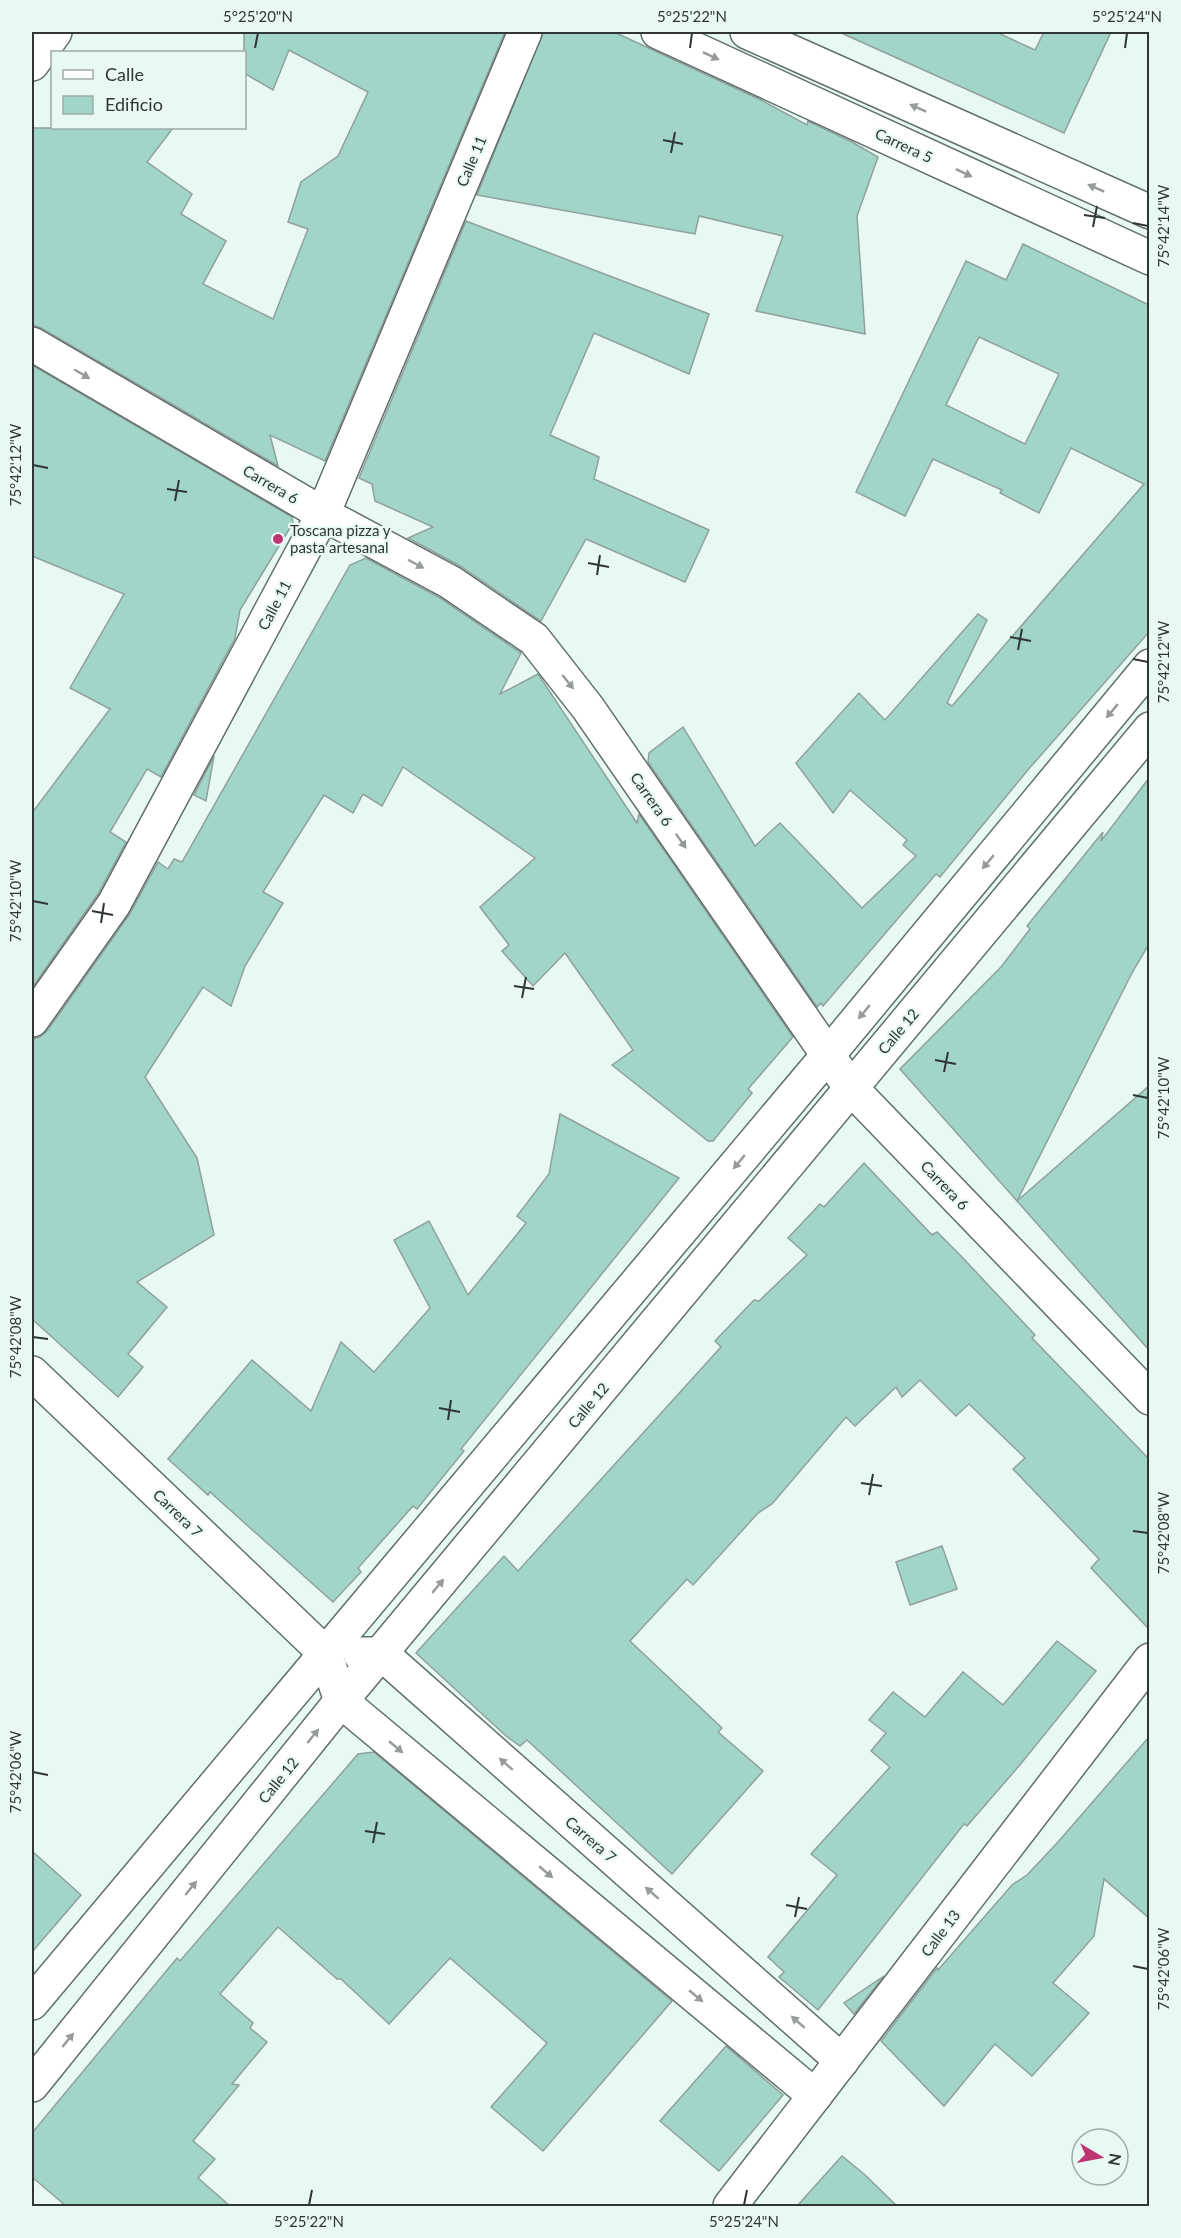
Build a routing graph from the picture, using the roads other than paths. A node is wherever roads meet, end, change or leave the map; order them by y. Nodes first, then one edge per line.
1 (55, 32) edge
2 (525, 32) edge
3 (658, 32) edge
4 (747, 32) edge
5 (32, 64) edge
6 (1149, 212) edge
7 (1149, 258) edge
8 (32, 344) edge
9 (323, 514) junction
10 (1149, 666) edge
11 (1149, 729) edge
12 (32, 1020) edge
13 (828, 1055) junction
14 (850, 1087) junction
15 (32, 1373) edge
16 (1149, 1398) edge
17 (325, 1653) junction
18 (382, 1654) junction
19 (1149, 1659) edge
20 (341, 1701) junction
21 (32, 2003) edge
22 (842, 2061) junction
23 (32, 2085) edge
24 (815, 2096) junction
25 (730, 2206) edge

1 - 5 street
2 - 9 street, Calle 11
3 -> 7 street, Carrera 5
6 -> 4 street
8 -> 9 street, Carrera 6
9 - 12 street, Calle 11
9 -> 13 street, Carrera 6
10 -> 13 street
11 - 14 street, Calle 12
13 - 14 street, Carrera 6
13 -> 17 street
14 - 16 street, Carrera 6
18 -> 14 street, Calle 12
15 - 17 street, Carrera 7
17 - 18 street
17 - 20 street, Carrera 7
17 - 21 street
18 - 20 street, Calle 12
22 -> 18 street, Carrera 7
19 - 22 street, Calle 13
23 -> 20 street, Calle 12
20 -> 24 street
22 - 24 street, Calle 13
24 - 25 street, Calle 13

